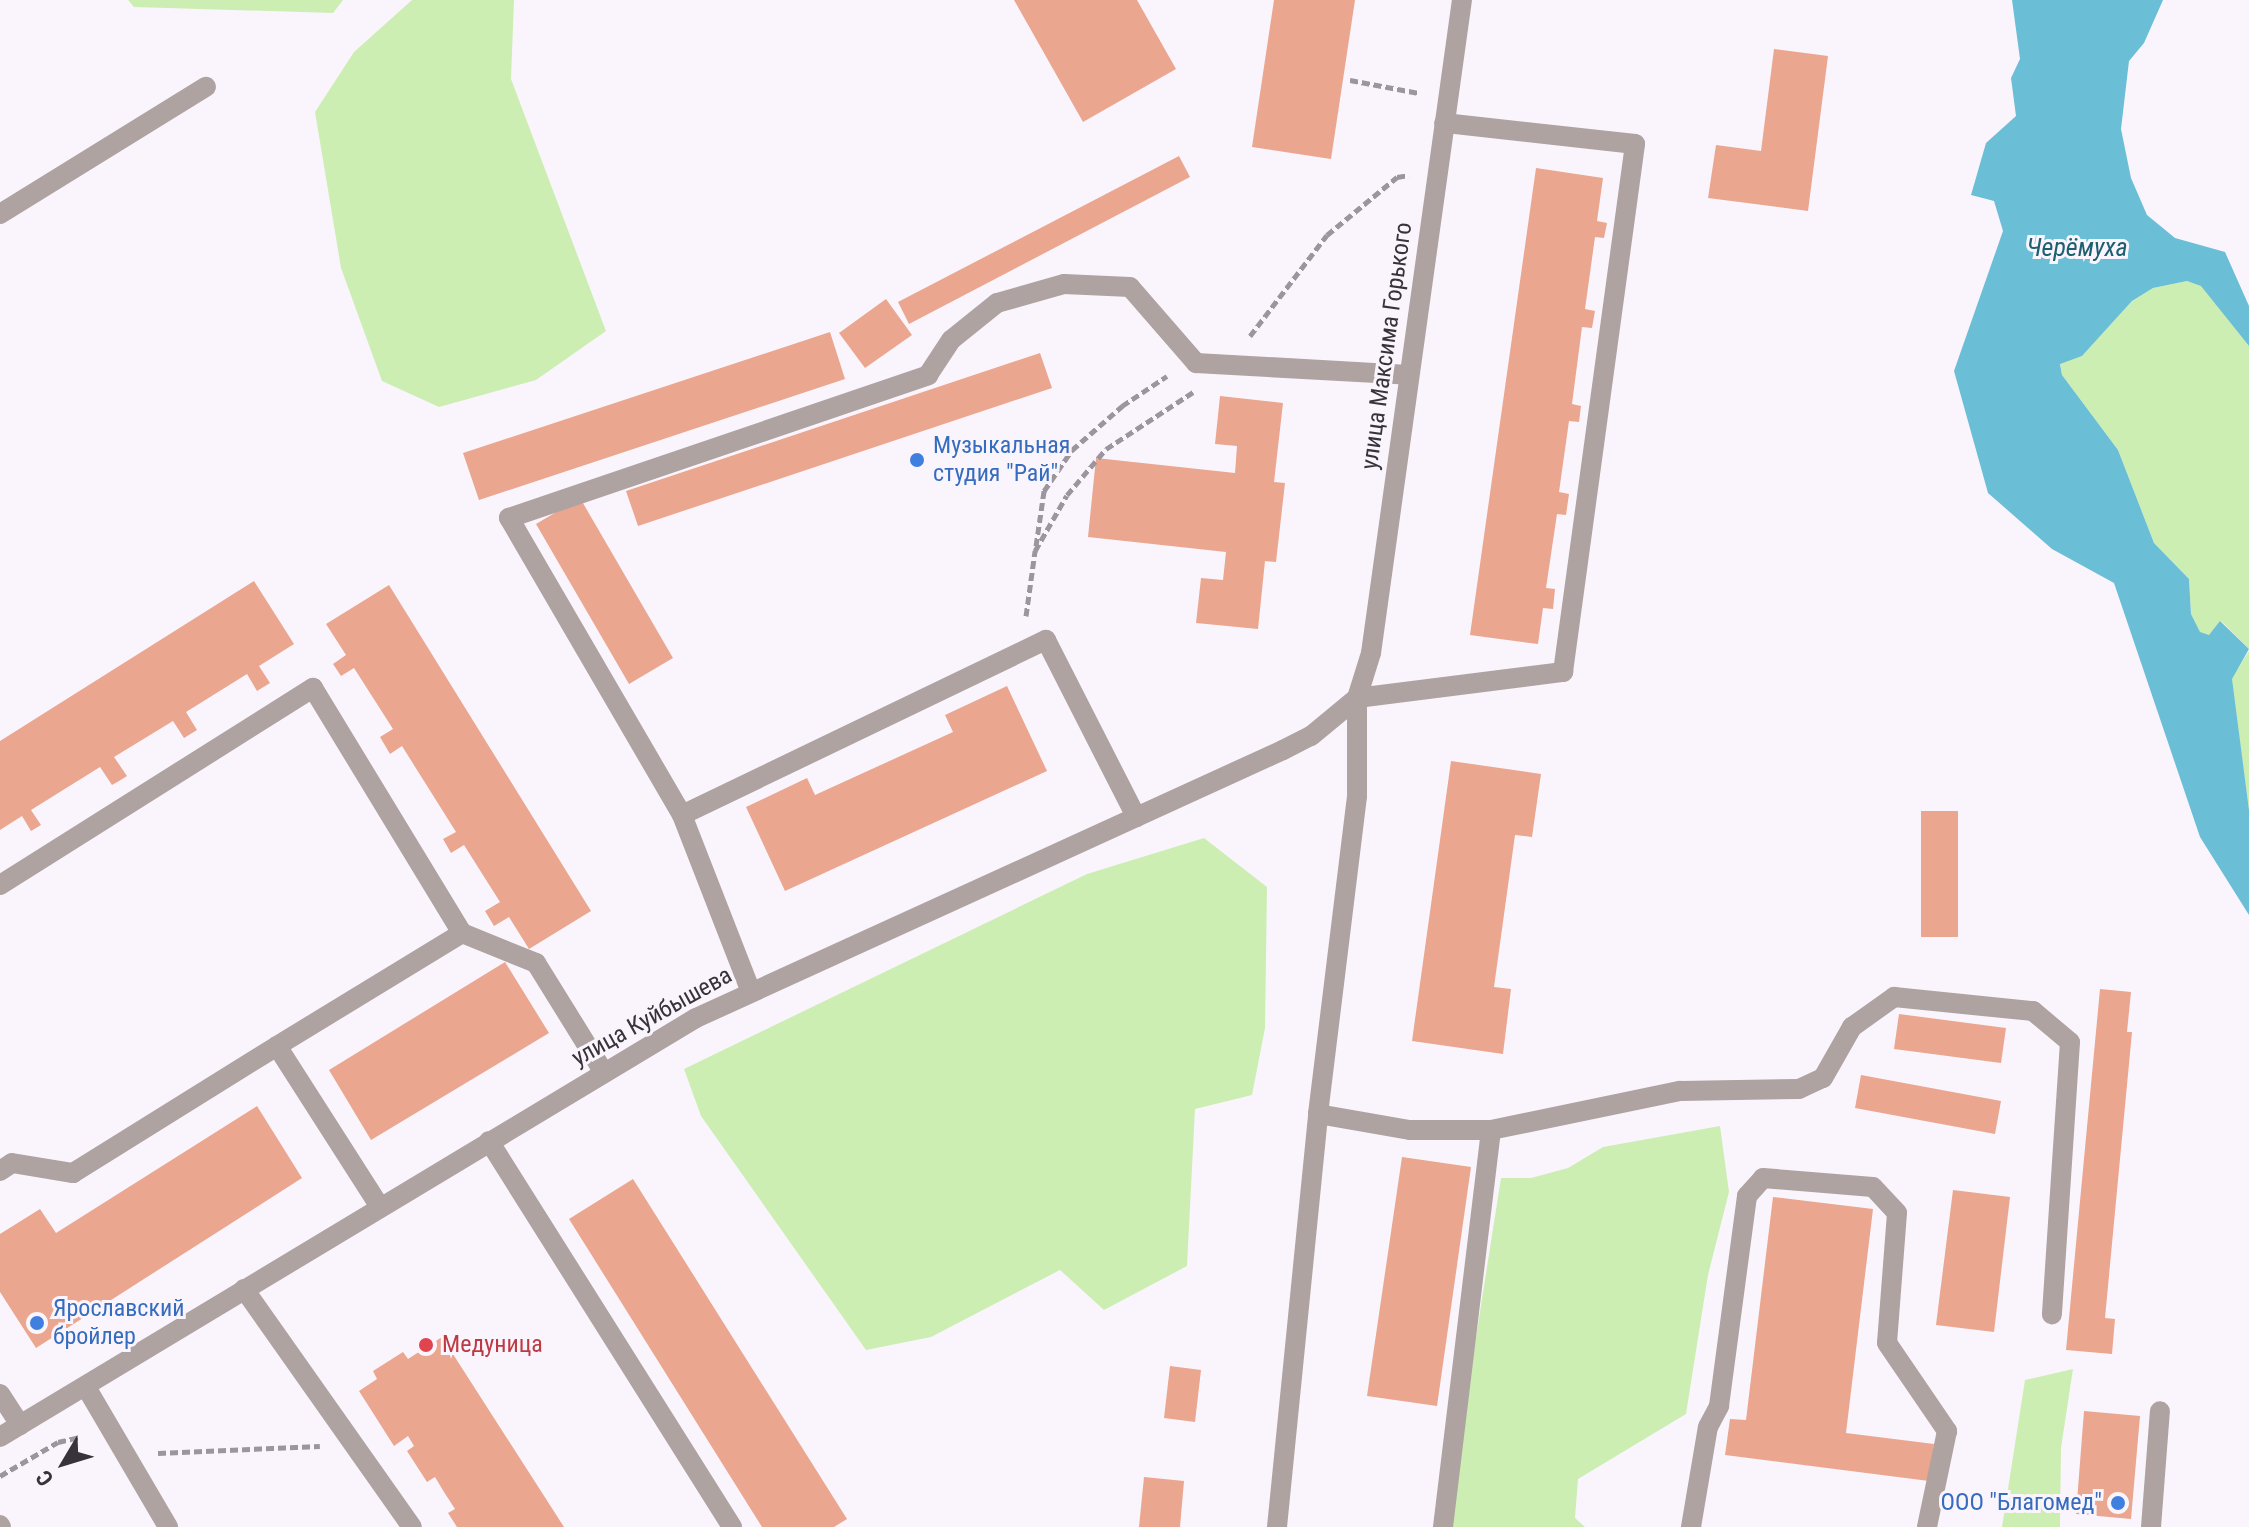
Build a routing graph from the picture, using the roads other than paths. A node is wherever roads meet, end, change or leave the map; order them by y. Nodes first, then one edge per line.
1 (1462, 0) edge
2 (206, 87) dead end
3 (1444, 123) junction
4 (0, 214) edge
5 (1409, 375) junction
6 (1357, 698) junction
7 (682, 815) junction
8 (1136, 817) junction
9 (0, 885) edge
10 (462, 933) junction
11 (751, 992) junction
12 (277, 1046) junction
13 (603, 1071) junction
14 (1318, 1114) junction
15 (1491, 1130) junction
16 (489, 1141) junction
17 (0, 1171) edge
18 (380, 1207) junction
19 (244, 1289) junction
20 (2052, 1314) dead end
21 (86, 1387) junction
22 (0, 1394) edge
23 (2160, 1411) dead end
24 (20, 1425) junction
25 (0, 1437) edge
26 (168, 1527) edge
27 (412, 1527) edge
28 (732, 1527) edge
29 (1277, 1527) edge
30 (1443, 1527) edge
31 (1691, 1527) edge
32 (1927, 1527) edge
33 (2151, 1527) edge

1 - 3 street, улица Максима Горького
2 - 4 street
3 - 5 street, улица Максима Горького
3 - 6 street
5 - 6 street, улица Максима Горького
5 - 7 street
6 - 8 street, улица Куйбышева
6 - 14 street, улица Максима Горького
7 - 8 street
7 - 11 street
8 - 11 street, улица Куйбышева
9 - 10 street
10 - 12 street
10 - 13 street
11 - 13 street, улица Куйбышева
12 - 17 street
12 - 18 street
13 - 16 street, улица Куйбышева
14 - 15 street
14 - 29 street, улица Максима Горького
15 - 20 street
15 - 30 street
16 - 18 street, улица Куйбышева
16 - 28 street
18 - 19 street, улица Куйбышева
19 - 21 street, улица Куйбышева
19 - 27 street
21 - 24 street, улица Куйбышева
21 - 26 street
22 - 24 street
23 - 33 street
24 - 25 street, улица Куйбышева
31 - 32 street

